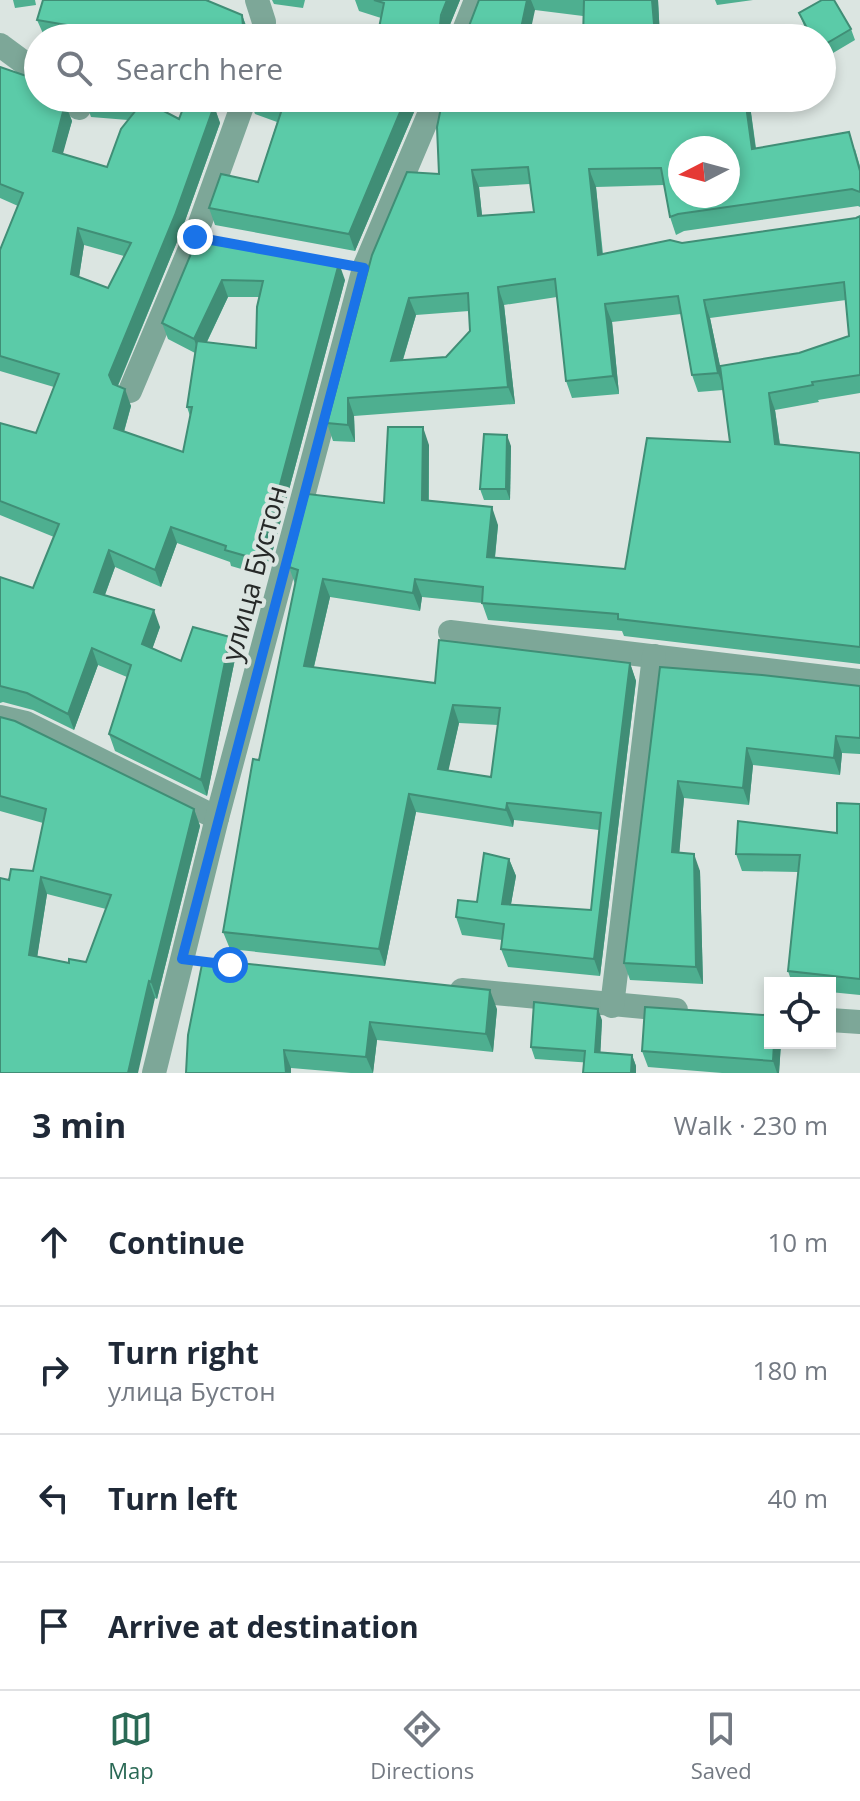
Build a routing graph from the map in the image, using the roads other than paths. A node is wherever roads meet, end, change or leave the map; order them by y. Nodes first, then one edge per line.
1 (257, 0) edge
2 (476, 0) edge
3 (264, 24) edge
4 (467, 24) edge
5 (0, 45) edge
6 (24, 63) edge
7 (241, 112) edge
8 (430, 112) edge
9 (334, 262) edge
10 (364, 268) junction
11 (130, 391) dead end
12 (450, 632) dead end
13 (654, 656) junction
14 (860, 681) edge
15 (0, 717) edge
16 (217, 818) junction
17 (444, 988) edge
18 (612, 1006) junction
19 (707, 1012) edge
20 (836, 1020) edge
21 (860, 1022) edge
22 (154, 1073) edge

1 - 3 street
2 - 4 street
5 - 6 street
7 - 11 street
8 - 10 street, улица Бустон
9 - 10 street
10 - 16 street, улица Бустон
12 - 13 street
13 - 14 street
13 - 18 street
15 - 16 street
16 - 22 street, улица Бустон
17 - 18 street
18 - 19 street
20 - 21 street

